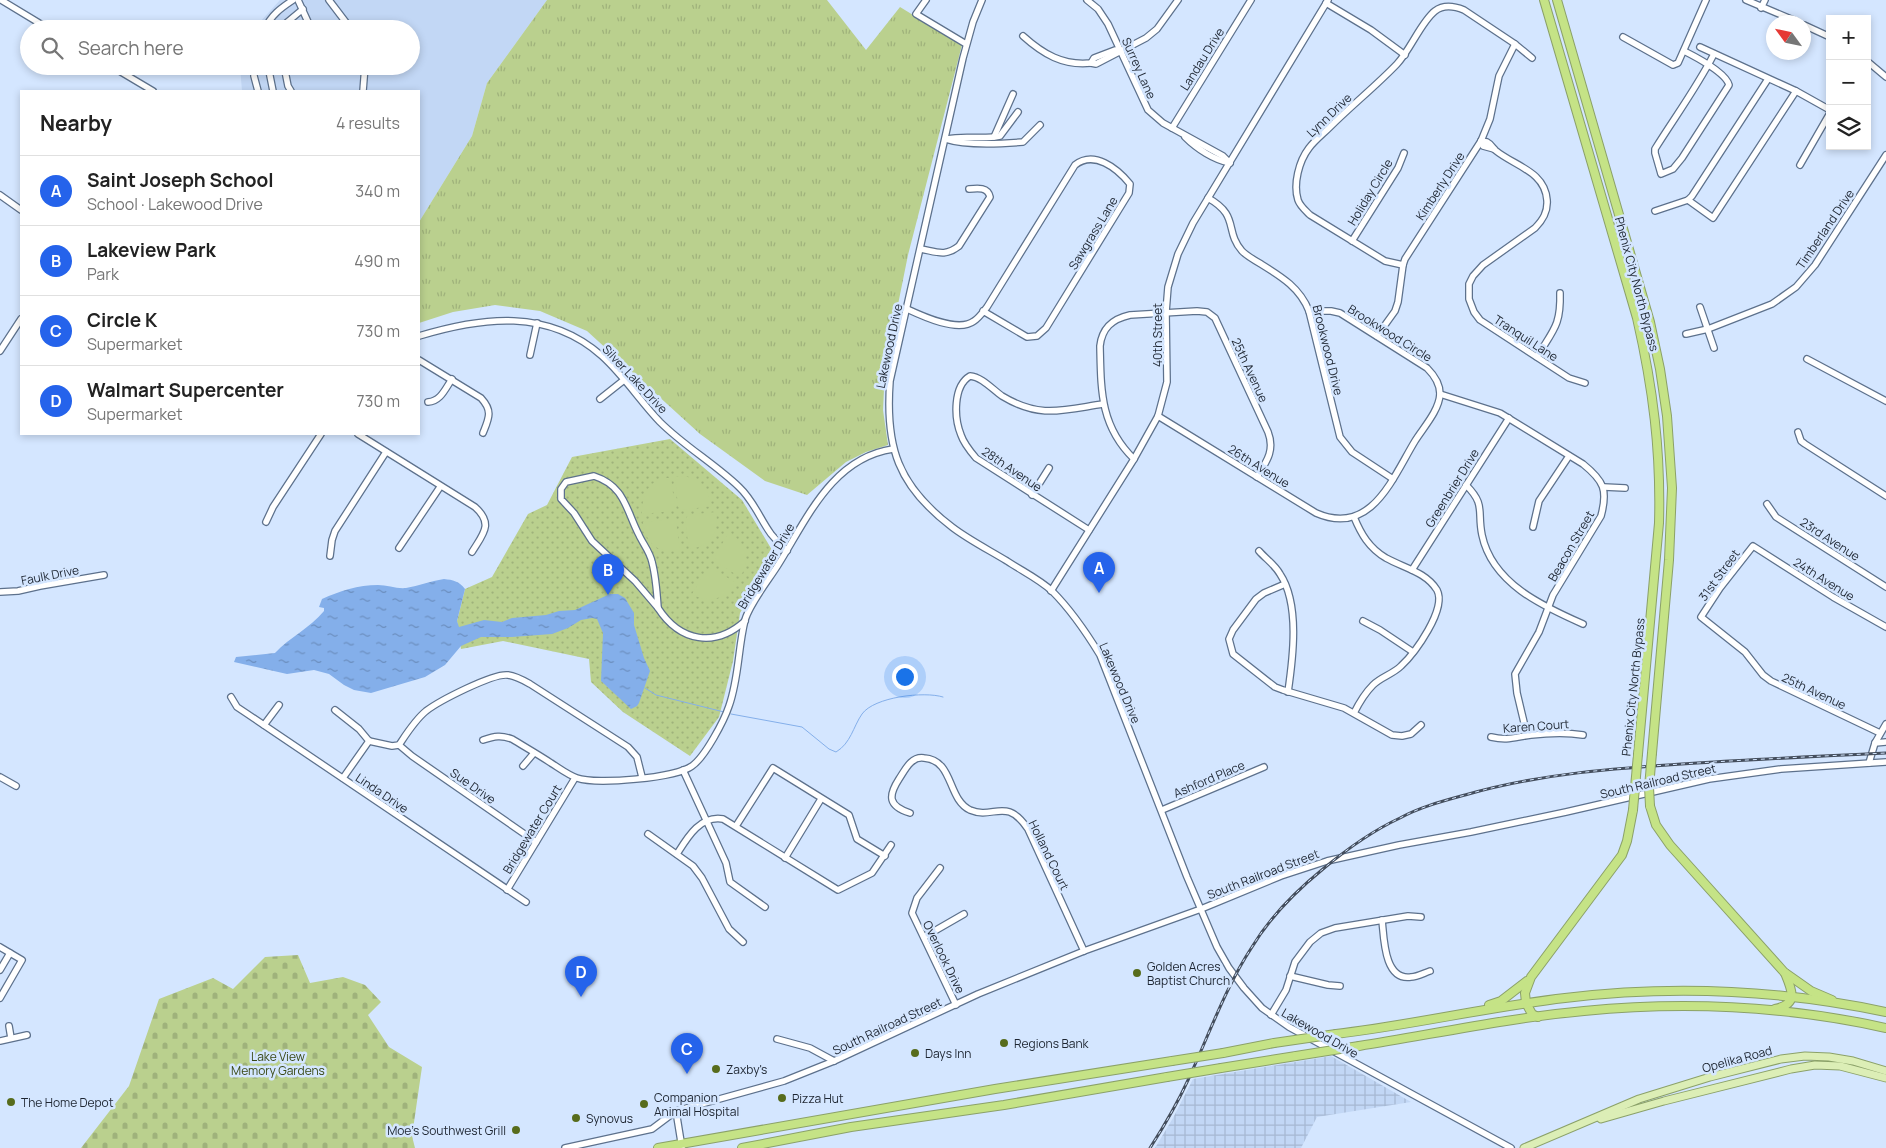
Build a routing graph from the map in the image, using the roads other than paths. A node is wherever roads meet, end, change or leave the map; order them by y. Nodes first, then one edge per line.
1 (1, 0) edge
2 (293, 0) edge
3 (298, 0) edge
4 (329, 0) edge
5 (926, 0) edge
6 (982, 0) edge
7 (1087, 0) edge
8 (1178, 0) edge
9 (1251, 0) edge
10 (1538, 0) edge
11 (1544, 0) edge
12 (1707, 0) edge
13 (1746, 0) edge
14 (1765, 0) edge
15 (1327, 2) edge
16 (1558, 2) edge
17 (1761, 8) junction
18 (303, 9) junction
19 (1780, 15) edge
20 (34, 20) edge
21 (270, 20) edge
22 (290, 20) edge
23 (307, 20) edge
24 (344, 20) edge
25 (1552, 27) junction
26 (1811, 28) edge
27 (1826, 35) edge
28 (1023, 36) dead end
29 (1623, 37) dead end
30 (966, 44) junction
31 (1515, 44) junction
32 (1700, 47) dead end
33 (1121, 51) junction
34 (1684, 51) junction
35 (1714, 54) junction
36 (1405, 55) junction
37 (1532, 58) dead end
38 (1871, 64) edge
39 (1708, 65) junction
40 (127, 75) edge
41 (254, 75) edge
42 (270, 75) edge
43 (286, 75) edge
44 (364, 75) edge
45 (1886, 77) edge
46 (1768, 79) junction
47 (151, 90) edge
48 (258, 90) edge
49 (273, 90) edge
50 (290, 90) edge
51 (363, 90) edge
52 (1796, 91) junction
53 (1013, 94) dead end
54 (1826, 110) edge
55 (1018, 112) dead end
56 (1826, 119) edge
57 (1040, 125) dead end
58 (1172, 128) junction
59 (994, 137) junction
60 (945, 139) junction
61 (1481, 141) junction
62 (1404, 154) dead end
63 (1886, 155) edge
64 (1230, 163) junction
65 (1800, 165) dead end
66 (969, 189) dead end
67 (0, 195) edge
68 (1208, 198) junction
69 (1688, 200) junction
70 (20, 209) edge
71 (1655, 211) dead end
72 (1352, 240) junction
73 (921, 248) junction
74 (1403, 265) junction
75 (1560, 293) dead end
76 (1700, 307) dead end
77 (907, 309) junction
78 (984, 310) junction
79 (1309, 311) junction
80 (1166, 312) junction
81 (20, 321) edge
82 (538, 323) junction
83 (1708, 329) junction
84 (1686, 334) dead end
85 (420, 335) edge
86 (1377, 336) junction
87 (1714, 348) dead end
88 (0, 351) edge
89 (530, 355) dead end
90 (1537, 357) junction
91 (1806, 359) dead end
92 (420, 361) edge
93 (452, 379) junction
94 (624, 380) junction
95 (1584, 383) dead end
96 (1440, 394) junction
97 (600, 399) dead end
98 (1886, 401) edge
99 (428, 402) dead end
100 (1103, 404) junction
101 (1158, 416) junction
102 (1509, 418) junction
103 (1798, 432) dead end
104 (483, 433) dead end
105 (320, 435) edge
106 (360, 435) edge
107 (893, 449) junction
108 (386, 452) junction
109 (1569, 456) junction
110 (1134, 459) junction
111 (1049, 468) dead end
112 (1257, 477) junction
113 (1393, 479) junction
114 (440, 486) junction
115 (1466, 486) junction
116 (1604, 487) junction
117 (1625, 488) dead end
118 (1032, 495) junction
119 (1886, 496) edge
120 (1767, 504) dead end
121 (1354, 517) junction
122 (266, 522) dead end
123 (1534, 527) dead end
124 (1089, 530) junction
125 (1753, 546) joint
126 (399, 548) dead end
127 (787, 551) junction
128 (472, 552) dead end
129 (1259, 552) dead end
130 (330, 556) dead end
131 (1412, 570) junction
132 (104, 575) dead end
133 (1286, 584) junction
134 (1886, 587) edge
135 (1051, 591) junction
136 (0, 592) edge
137 (1548, 606) junction
138 (658, 608) junction
139 (1701, 617) joint
140 (745, 621) junction
141 (1363, 622) dead end
142 (1583, 624) dead end
143 (1886, 627) edge
144 (1413, 652) junction
145 (1288, 692) junction
146 (231, 697) dead end
147 (279, 705) dead end
148 (335, 710) dead end
149 (1354, 713) junction
150 (1886, 724) edge
151 (264, 725) junction
152 (1421, 725) dead end
153 (1880, 733) junction
154 (1583, 734) dead end
155 (1527, 735) junction
156 (1492, 737) dead end
157 (369, 740) junction
158 (483, 740) dead end
159 (1886, 742) edge
160 (1875, 743) junction
161 (400, 745) junction
162 (534, 753) junction
163 (1886, 762) edge
164 (1869, 763) junction
165 (523, 766) dead end
166 (1264, 767) dead end
167 (683, 770) junction
168 (0, 777) edge
169 (642, 777) junction
170 (343, 778) junction
171 (575, 778) junction
172 (16, 786) dead end
173 (822, 799) junction
174 (1162, 810) junction
175 (910, 813) dead end
176 (706, 822) junction
177 (736, 826) junction
178 (648, 834) dead end
179 (536, 842) junction
180 (891, 845) dead end
181 (677, 854) junction
182 (884, 856) junction
183 (785, 858) junction
184 (940, 868) dead end
185 (507, 890) junction
186 (526, 902) dead end
187 (765, 907) dead end
188 (1200, 909) junction
189 (964, 914) dead end
190 (1421, 916) dead end
191 (1382, 920) junction
192 (924, 937) junction
193 (742, 942) dead end
194 (0, 948) edge
195 (1084, 951) junction
196 (10, 953) junction
197 (0, 970) edge
198 (1430, 971) dead end
199 (1784, 972) junction
200 (1290, 976) junction
201 (1531, 978) junction
202 (1340, 986) dead end
203 (1792, 997) junction
204 (0, 998) edge
205 (1526, 1003) junction
206 (1843, 1004) junction
207 (956, 1005) junction
208 (1477, 1010) junction
209 (1771, 1010) junction
210 (1886, 1012) edge
211 (1271, 1015) junction
212 (1538, 1017) junction
213 (9, 1026) dead end
214 (1886, 1028) edge
215 (27, 1035) dead end
216 (11, 1038) junction
217 (777, 1039) dead end
218 (0, 1041) edge
219 (834, 1061) junction
220 (1886, 1071) edge
221 (1886, 1078) edge
222 (676, 1111) junction
223 (1599, 1116) junction
224 (1544, 1139) junction
225 (1500, 1145) edge
226 (682, 1146) edge
227 (566, 1148) edge
228 (658, 1148) edge
229 (742, 1148) edge
230 (1511, 1148) edge
231 (1524, 1148) edge
232 (1538, 1148) edge

1 - 20 street
2 - 21 street
3 - 18 street
4 - 24 street
5 - 30 street
6 - 30 street, Lakewood Drive
7 - 33 street, Surrey Lane
8 - 33 street
9 - 58 street, Landau Drive
10 - 25 highway
11 - 25 highway, Phenix City North Bypass
12 - 34 street
13 - 17 street
14 - 17 street
15 - 36 street
15 - 64 street, 40th Street
16 - 199 highway, Phenix City North Bypass, bridge
17 - 19 street
18 - 22 street
18 - 23 street
25 - 201 highway, Phenix City North Bypass, bridge
26 - 27 street
28 - 33 street
29 - 34 street
30 - 60 street, Lakewood Drive
31 - 36 street, Lynn Drive
31 - 37 street, Lynn Drive
31 - 61 street, Kimberly Drive
32 - 35 street
33 - 58 street, Surrey Lane
34 - 39 street
35 - 39 street
35 - 46 street
36 - 72 street, Lynn Drive
38 - 45 street
39 - 39 street
40 - 47 street
41 - 48 street
42 - 49 street
43 - 50 street
44 - 51 street
46 - 52 street
46 - 69 street
52 - 54 street
52 - 69 street
53 - 59 street
55 - 59 street
56 - 65 street
57 - 60 street
58 - 64 street, Surrey Lane
59 - 60 street
60 - 73 street, Lakewood Drive
61 - 74 street, Kimberly Drive
61 - 90 street, Tranquil Lane
62 - 72 street, Holiday Circle
63 - 83 street, Timberland Drive
64 - 68 street, 40th Street
66 - 73 street
67 - 70 street
68 - 79 street, Brookwood Drive
68 - 80 street, 40th Street
69 - 71 street
72 - 74 street, Lynn Drive
73 - 77 street, Lakewood Drive
74 - 86 street, Kimberly Drive
75 - 90 street
76 - 83 street
77 - 78 street, Sawgrass Lane
77 - 107 street, Lakewood Drive
78 - 78 street, Sawgrass Lane
79 - 86 street, Brookwood Circle
79 - 113 street, Brookwood Drive
80 - 100 street, 25th Avenue
80 - 101 street, 40th Street
80 - 112 street, 25th Avenue
81 - 88 street
82 - 85 street, Silver Lake Drive
82 - 89 street
82 - 94 street, Silver Lake Drive
83 - 84 street, Timberland Drive
83 - 87 street
86 - 96 street, Brookwood Circle
90 - 95 street, Tranquil Lane
91 - 98 street
92 - 93 street
93 - 99 street
93 - 104 street
94 - 97 street
94 - 127 street, Silver Lake Drive
96 - 102 street
96 - 113 street
100 - 110 street, 25th Avenue
100 - 118 street, 28th Avenue
101 - 110 street, 40th Street
101 - 112 street, 26th Avenue
102 - 109 street
102 - 115 street, Greenbrier Drive
103 - 119 street
105 - 122 street
106 - 108 street
107 - 127 street, Bridgewater Drive
107 - 135 street, Lakewood Drive
108 - 114 street
108 - 130 street
109 - 116 street
109 - 123 street
110 - 124 street, 40th Street
111 - 118 street
112 - 121 street, 26th Avenue
113 - 121 street
114 - 126 street
114 - 128 street
115 - 131 street, Greenbrier Drive
115 - 137 street
116 - 117 street
116 - 137 street, Beacon Street
118 - 124 street, 28th Avenue
120 - 134 street, 23rd Avenue
121 - 131 street
124 - 135 street, 40th Street
125 - 139 street, 31st Street
125 - 143 street, 24th Avenue
127 - 140 street, Bridgewater Drive
129 - 133 street
131 - 144 street
132 - 136 street, Faulk Drive
133 - 145 street
133 - 145 street
135 - 174 street, Lakewood Drive
137 - 142 street
137 - 155 street, Beacon Street
138 - 138 street
138 - 140 street
139 - 153 street, 25th Avenue
140 - 167 street, Bridgewater Drive
141 - 144 street
144 - 149 street
145 - 149 street
146 - 151 street, Linda Drive
147 - 151 street
148 - 157 street
149 - 152 street
150 - 153 street
151 - 170 street, Linda Drive
153 - 160 street
154 - 155 street, Karen Court
155 - 156 street, Karen Court
157 - 161 street
157 - 170 street
158 - 162 street
159 - 160 street
160 - 164 street
161 - 169 street
161 - 179 street, Sue Drive
162 - 165 street
162 - 171 street
163 - 164 street, South Railroad Street
164 - 188 street, South Railroad Street
166 - 174 street, Ashford Place
167 - 169 street
167 - 176 street
168 - 172 street
169 - 171 street
170 - 185 street, Linda Drive
171 - 179 street, Bridgewater Court
173 - 177 street
173 - 182 street
173 - 183 street
174 - 188 street, Lakewood Drive
175 - 195 street, Holland Court
176 - 177 street
176 - 181 street
176 - 187 street
177 - 183 street
178 - 181 street
179 - 185 street, Bridgewater Court
180 - 182 street
181 - 193 street
182 - 183 street
184 - 192 street, Overlook Drive
185 - 186 street, Linda Drive
188 - 195 street, South Railroad Street
188 - 211 street, Lakewood Drive
189 - 192 street
190 - 191 street
191 - 198 street
191 - 200 street
192 - 207 street, Overlook Drive
194 - 196 street
195 - 207 street, South Railroad Street
196 - 197 street
196 - 204 street
199 - 203 highway
199 - 206 highway
200 - 202 street
200 - 211 street
201 - 205 highway
201 - 208 highway
203 - 205 highway
203 - 206 highway
203 - 209 highway
205 - 208 highway
205 - 212 highway
206 - 210 highway
207 - 219 street, South Railroad Street
208 - 226 highway, bridge
209 - 212 highway
209 - 214 highway
211 - 225 street, Lakewood Drive
212 - 229 highway, bridge
213 - 216 street
215 - 216 street
216 - 218 street
217 - 219 street
219 - 222 street, South Railroad Street
220 - 223 main road, Opelika Road
221 - 223 main road, Opelika Road
222 - 226 street
222 - 227 street, South Railroad Street
223 - 224 main road, Opelika Road
224 - 231 main road, Opelika Road
224 - 232 street
225 - 230 street, Lakewood Drive
226 - 228 highway

